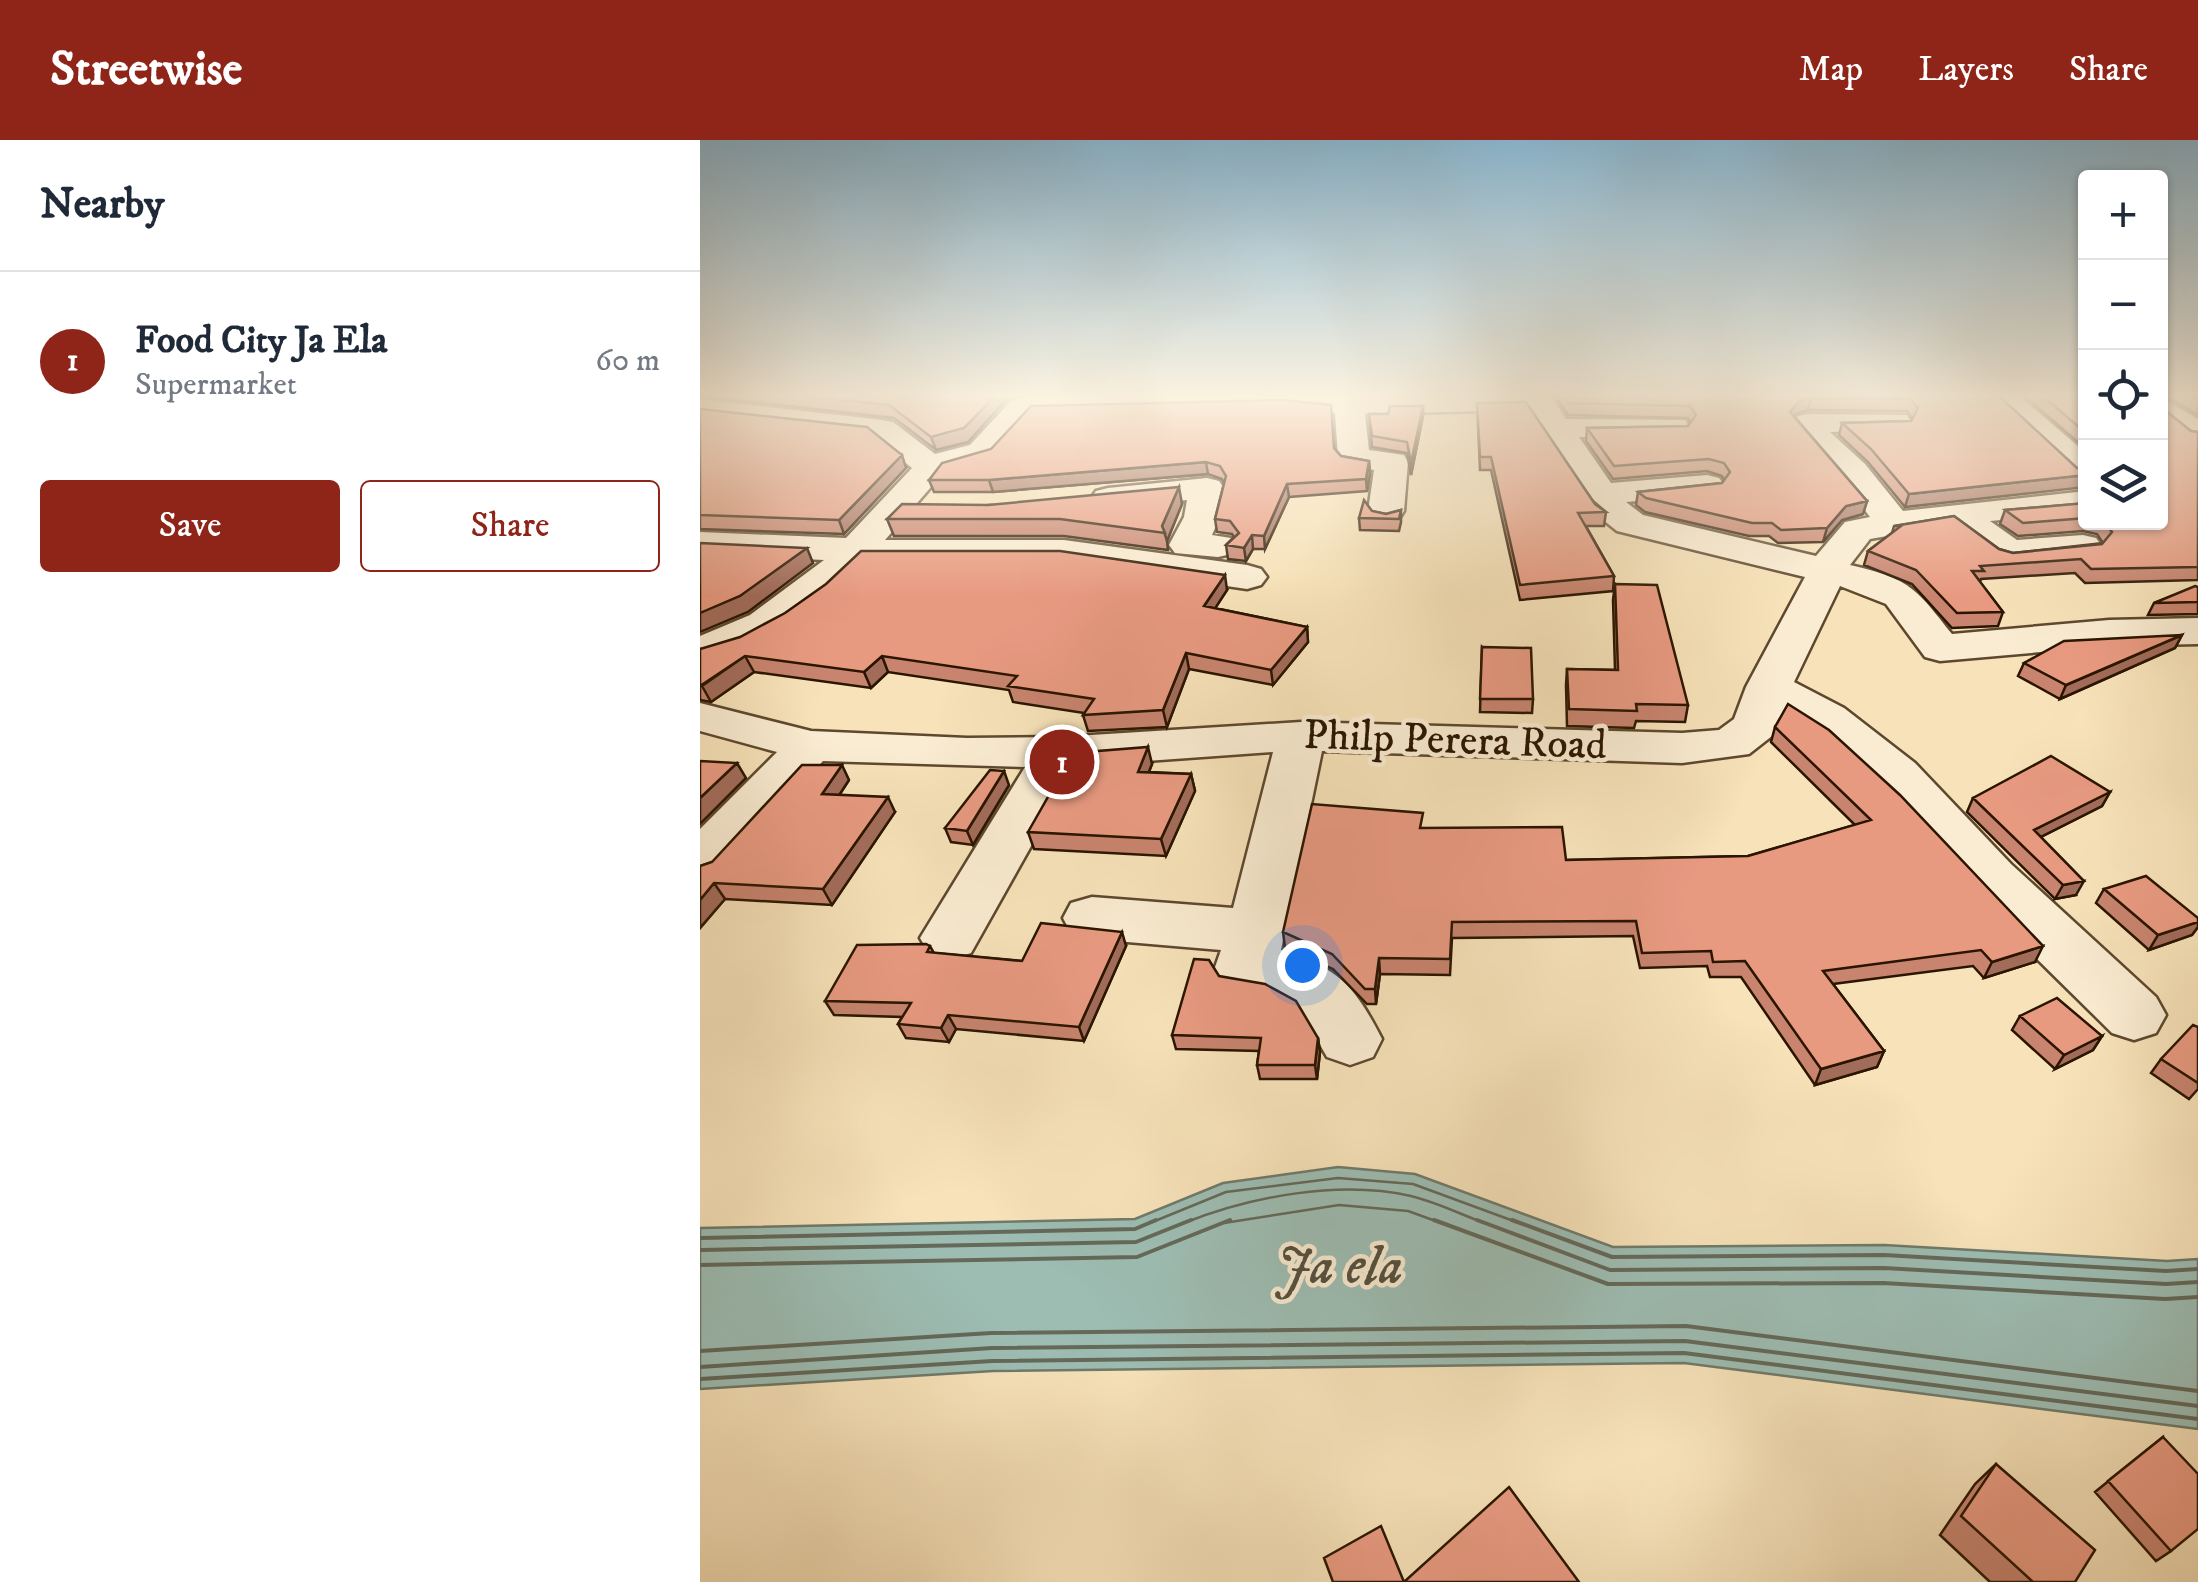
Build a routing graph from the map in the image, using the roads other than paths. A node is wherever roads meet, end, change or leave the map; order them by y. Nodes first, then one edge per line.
1 (923, 461) edge
2 (946, 461) edge
3 (1385, 461) edge
4 (1582, 461) edge
5 (1843, 461) edge
6 (929, 466) junction
7 (1708, 486) edge
8 (1602, 494) junction
9 (1083, 501) edge
10 (2078, 502) edge
11 (896, 506) junction
12 (943, 508) edge
13 (1386, 512) edge
14 (1957, 513) junction
15 (1892, 522) junction
16 (700, 543) edge
17 (1218, 546) dead end
18 (2083, 546) edge
19 (856, 550) junction
20 (1828, 573) junction
21 (1247, 576) dead end
22 (2198, 631) edge
23 (700, 652) edge
24 (1768, 686) junction
25 (700, 717) edge
26 (1301, 736) junction
27 (810, 746) junction
28 (1060, 752) junction
29 (700, 862) edge
30 (1092, 918) dead end
31 (1256, 931) junction
32 (950, 938) dead end
33 (2134, 1015) dead end
34 (1350, 1038) dead end

1 - 6 street
2 - 6 street
3 - 13 street
4 - 8 street
5 - 15 street
6 - 11 street
7 - 8 street
8 - 20 street
9 - 17 street
10 - 14 street, Philp Perera Road
11 - 12 street
11 - 19 street
14 - 15 street, Philp Perera Road
14 - 18 street
15 - 20 street, Philp Perera Road
16 - 19 street
19 - 21 street
19 - 23 street
20 - 22 street
20 - 24 street, Philp Perera Road
24 - 26 street, Philp Perera Road
24 - 33 street
25 - 27 street, Philp Perera Road
26 - 28 street, Philp Perera Road
26 - 31 street
27 - 28 street, Philp Perera Road
27 - 29 street
28 - 32 street
30 - 31 street
31 - 34 street

